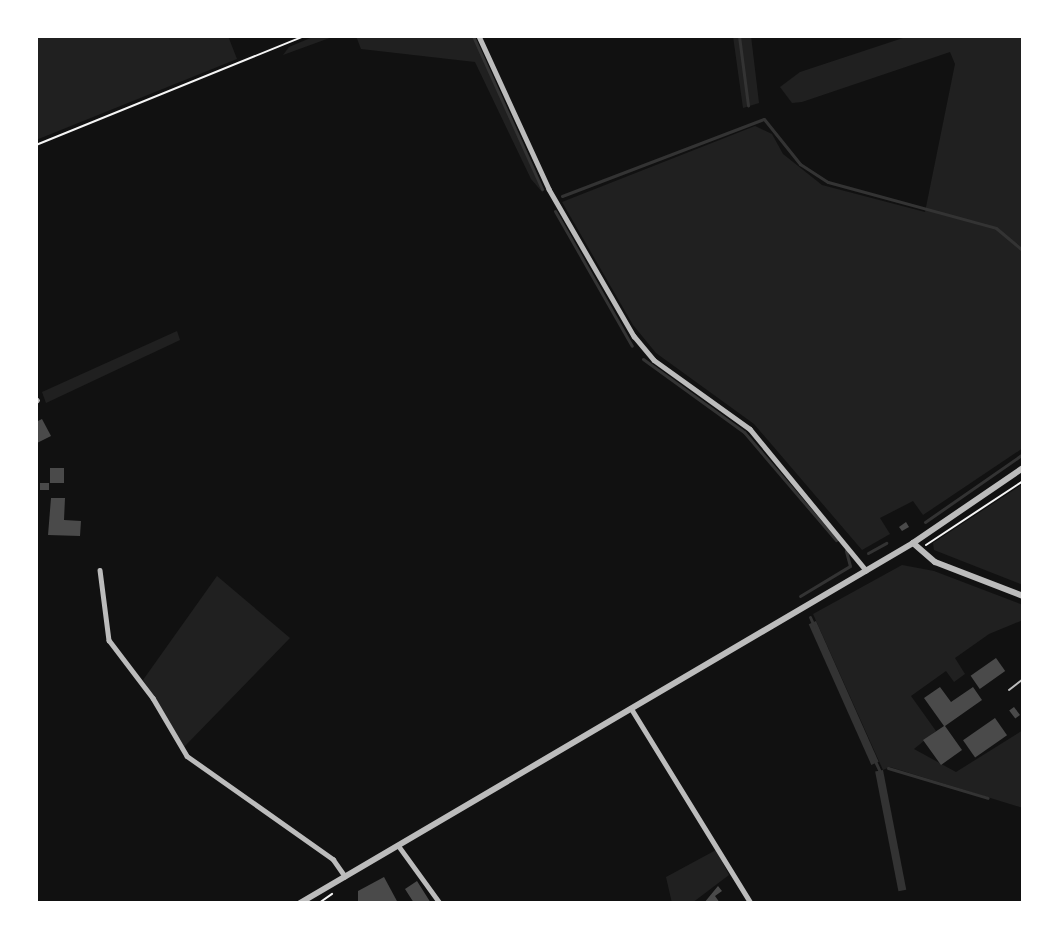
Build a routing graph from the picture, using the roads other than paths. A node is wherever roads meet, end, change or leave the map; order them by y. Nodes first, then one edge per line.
1 (478, 36) edge
2 (1023, 468) edge
3 (913, 543) junction
4 (100, 570) dead end
5 (866, 570) junction
6 (1023, 596) edge
7 (1023, 679) edge
8 (1009, 690) dead end
9 (631, 708) junction
10 (398, 845) junction
11 (345, 876) junction
12 (300, 903) edge
13 (440, 903) edge
14 (751, 903) edge

1 - 5 street
2 - 3 street
3 - 5 street
3 - 6 street
4 - 11 street
5 - 9 street
7 - 8 lane
9 - 10 street
9 - 14 street
10 - 11 street
10 - 13 street
11 - 12 street

